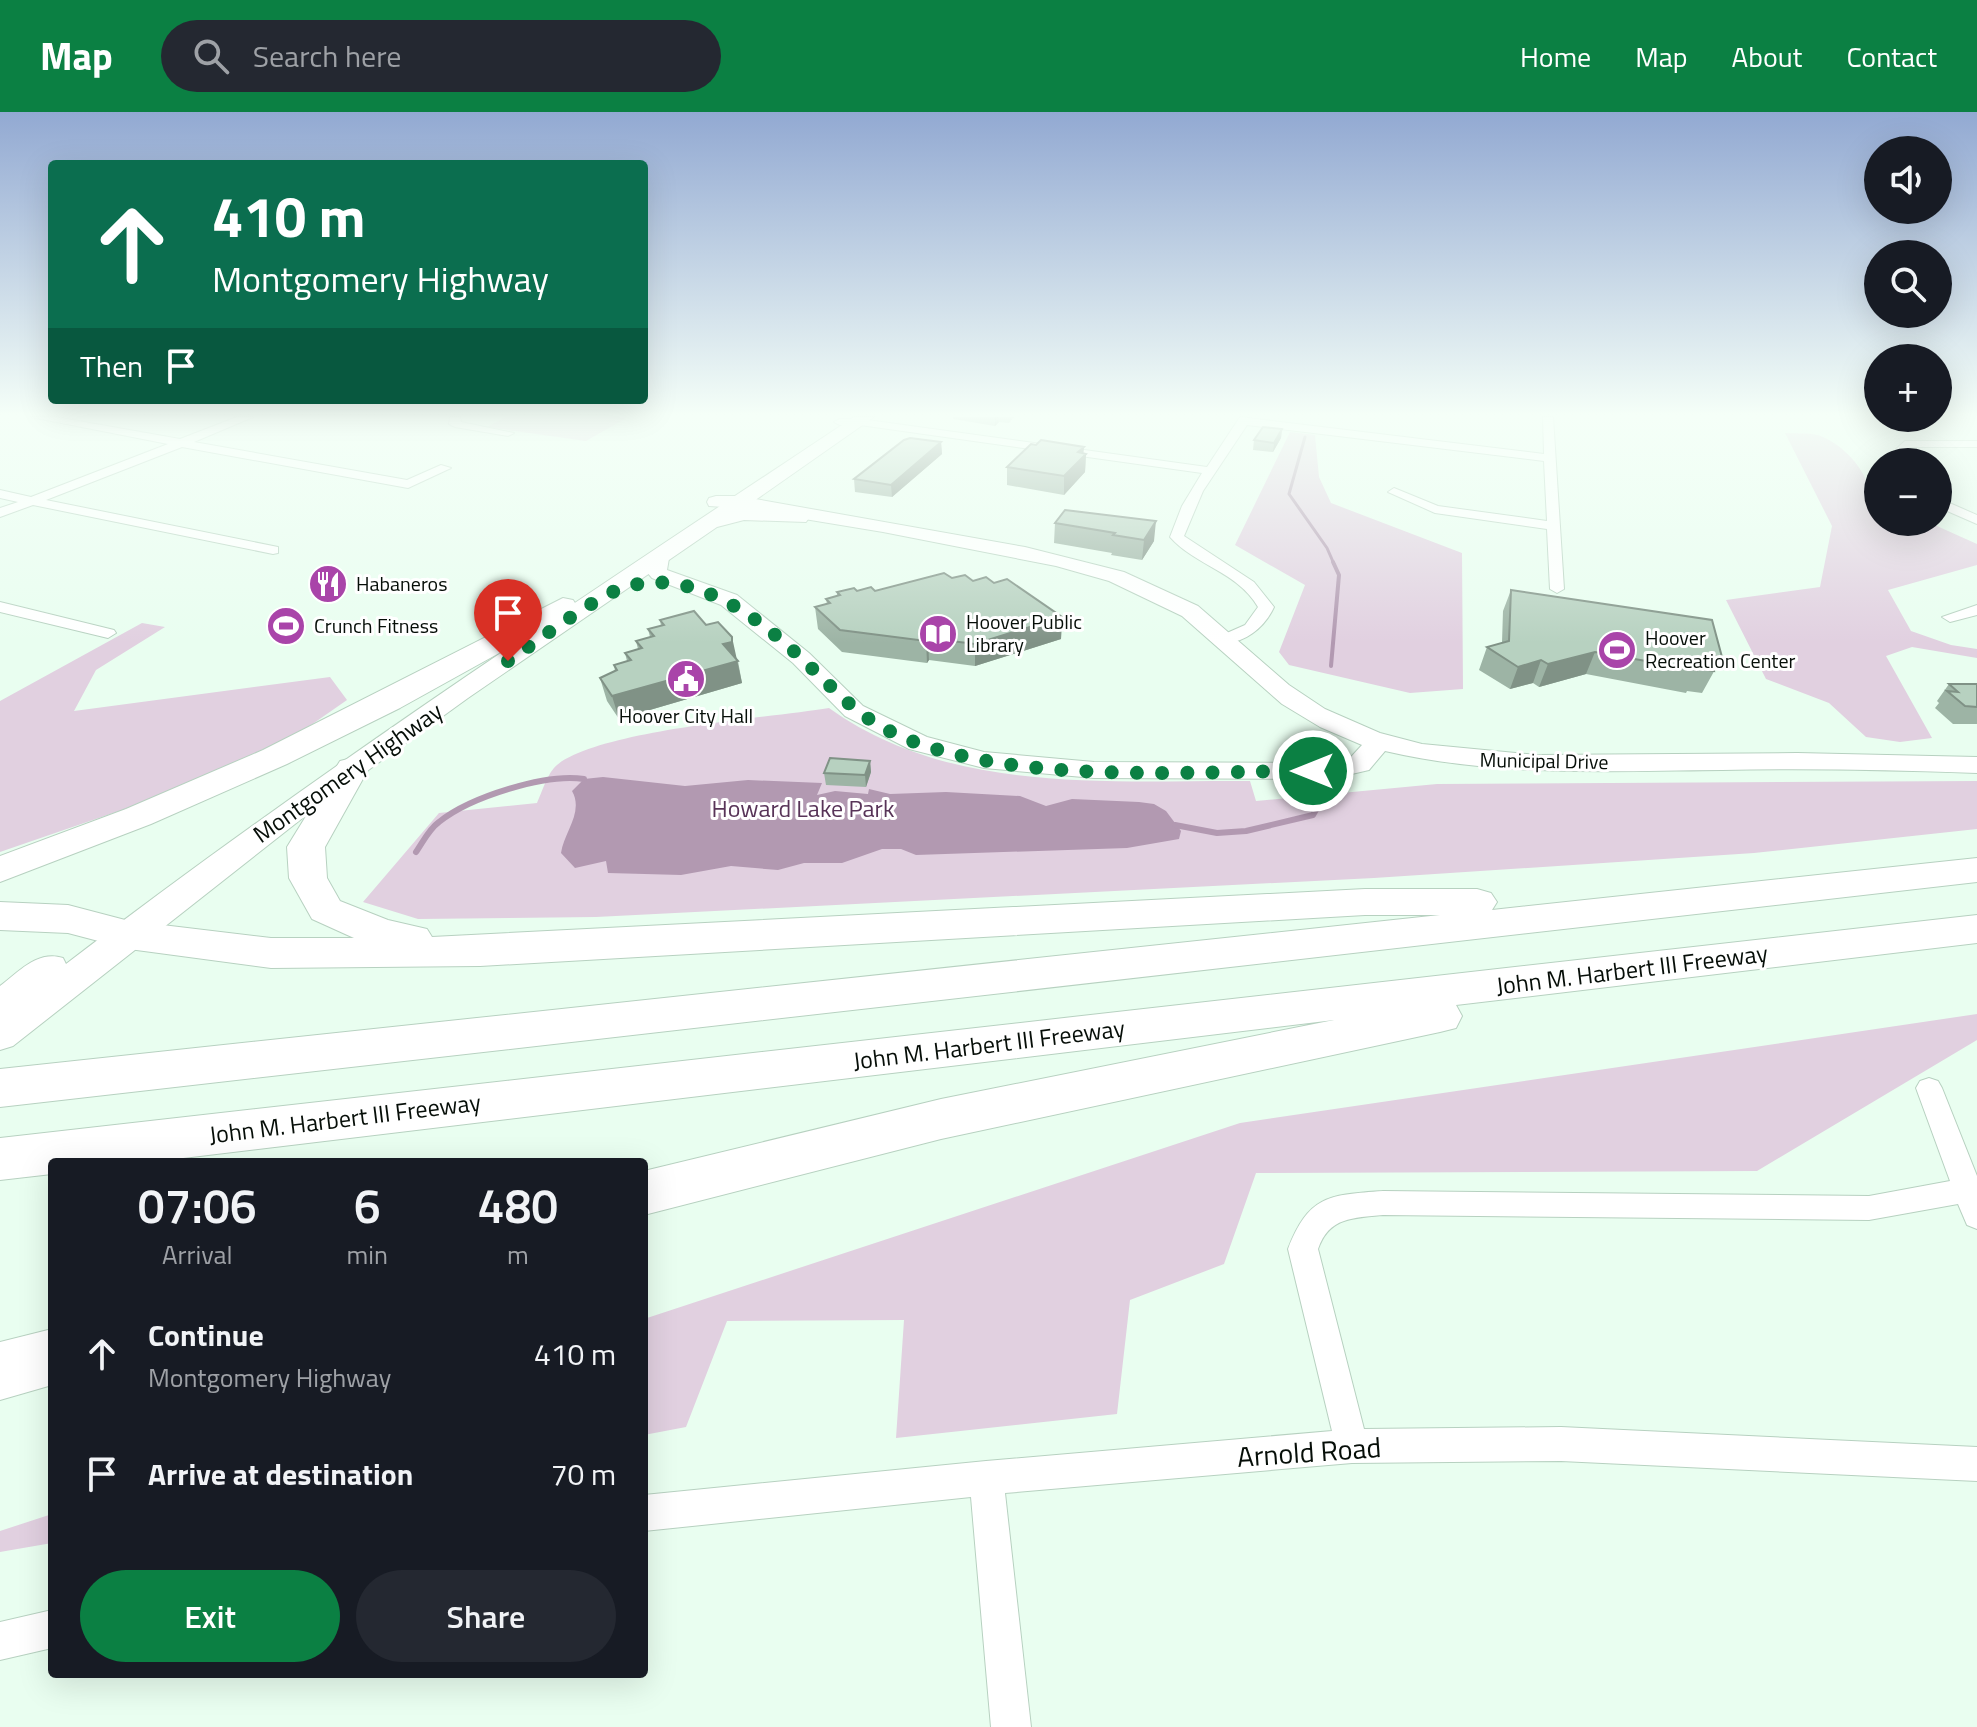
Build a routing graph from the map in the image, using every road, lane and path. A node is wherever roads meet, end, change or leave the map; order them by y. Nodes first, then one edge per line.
1 (54, 492) edge
2 (745, 492) edge
3 (749, 492) edge
4 (771, 492) edge
5 (1199, 492) edge
6 (1394, 492) dead end
7 (1553, 492) edge
8 (0, 494) edge
9 (32, 501) junction
10 (728, 504) junction
11 (1952, 508) edge
12 (0, 513) edge
13 (800, 515) junction
14 (1977, 520) edge
15 (703, 526) junction
16 (1555, 526) junction
17 (273, 550) dead end
18 (659, 558) junction
19 (677, 583) junction
20 (1557, 589) dead end
21 (605, 595) junction
22 (563, 606) junction
23 (0, 607) edge
24 (1977, 610) edge
25 (1950, 617) dead end
26 (108, 633) dead end
27 (1226, 639) junction
28 (1379, 741) junction
29 (1977, 765) edge
30 (352, 768) junction
31 (0, 870) edge
32 (1977, 870) edge
33 (1657, 904) junction
34 (0, 916) edge
35 (1977, 929) edge
36 (115, 932) junction
37 (480, 951) junction
38 (1708, 962) junction
39 (0, 1006) edge
40 (0, 1036) edge
41 (0, 1088) edge
42 (1929, 1088) dead end
43 (0, 1159) edge
44 (1972, 1188) edge
45 (648, 1192) edge
46 (1977, 1216) edge
47 (48, 1358) edge
48 (0, 1371) edge
49 (1352, 1446) junction
50 (1977, 1464) edge
51 (986, 1478) junction
52 (648, 1513) edge
53 (48, 1630) edge
54 (0, 1641) edge
55 (1011, 1727) edge

1 - 9 street
2 - 10 main road, Montgomery Highway
3 - 10 main road, Montgomery Highway
4 - 13 main road
5 - 27 street
6 - 16 street
7 - 16 street
8 - 9 street
9 - 12 street
9 - 17 street
10 - 13 street, Municipal Drive
10 - 15 main road, Montgomery Highway
10 - 22 main road, Montgomery Highway
11 - 14 street
13 - 15 main road
13 - 27 street, Municipal Drive
15 - 18 main road, Montgomery Highway
16 - 20 street
18 - 19 street
18 - 21 main road, Montgomery Highway
19 - 21 street
19 - 28 street
21 - 30 main road, Montgomery Highway
22 - 31 highway
22 - 36 main road, Montgomery Highway
23 - 26 street
24 - 25 street
27 - 28 street, Municipal Drive
28 - 29 street, Municipal Drive
30 - 36 main road, Montgomery Highway
30 - 37 highway
32 - 33 highway
33 - 37 highway
33 - 41 highway
34 - 36 highway
35 - 38 highway, John M. Harbert III Freeway
36 - 37 highway
36 - 39 main road, Montgomery Highway
36 - 40 main road, Montgomery Highway
38 - 43 highway, John M. Harbert III Freeway
38 - 45 highway
42 - 44 street
44 - 46 street
44 - 49 street
47 - 48 highway
49 - 50 street, Arnold Road
49 - 51 street, Arnold Road
51 - 52 street, Arnold Road
51 - 55 street
53 - 54 street

